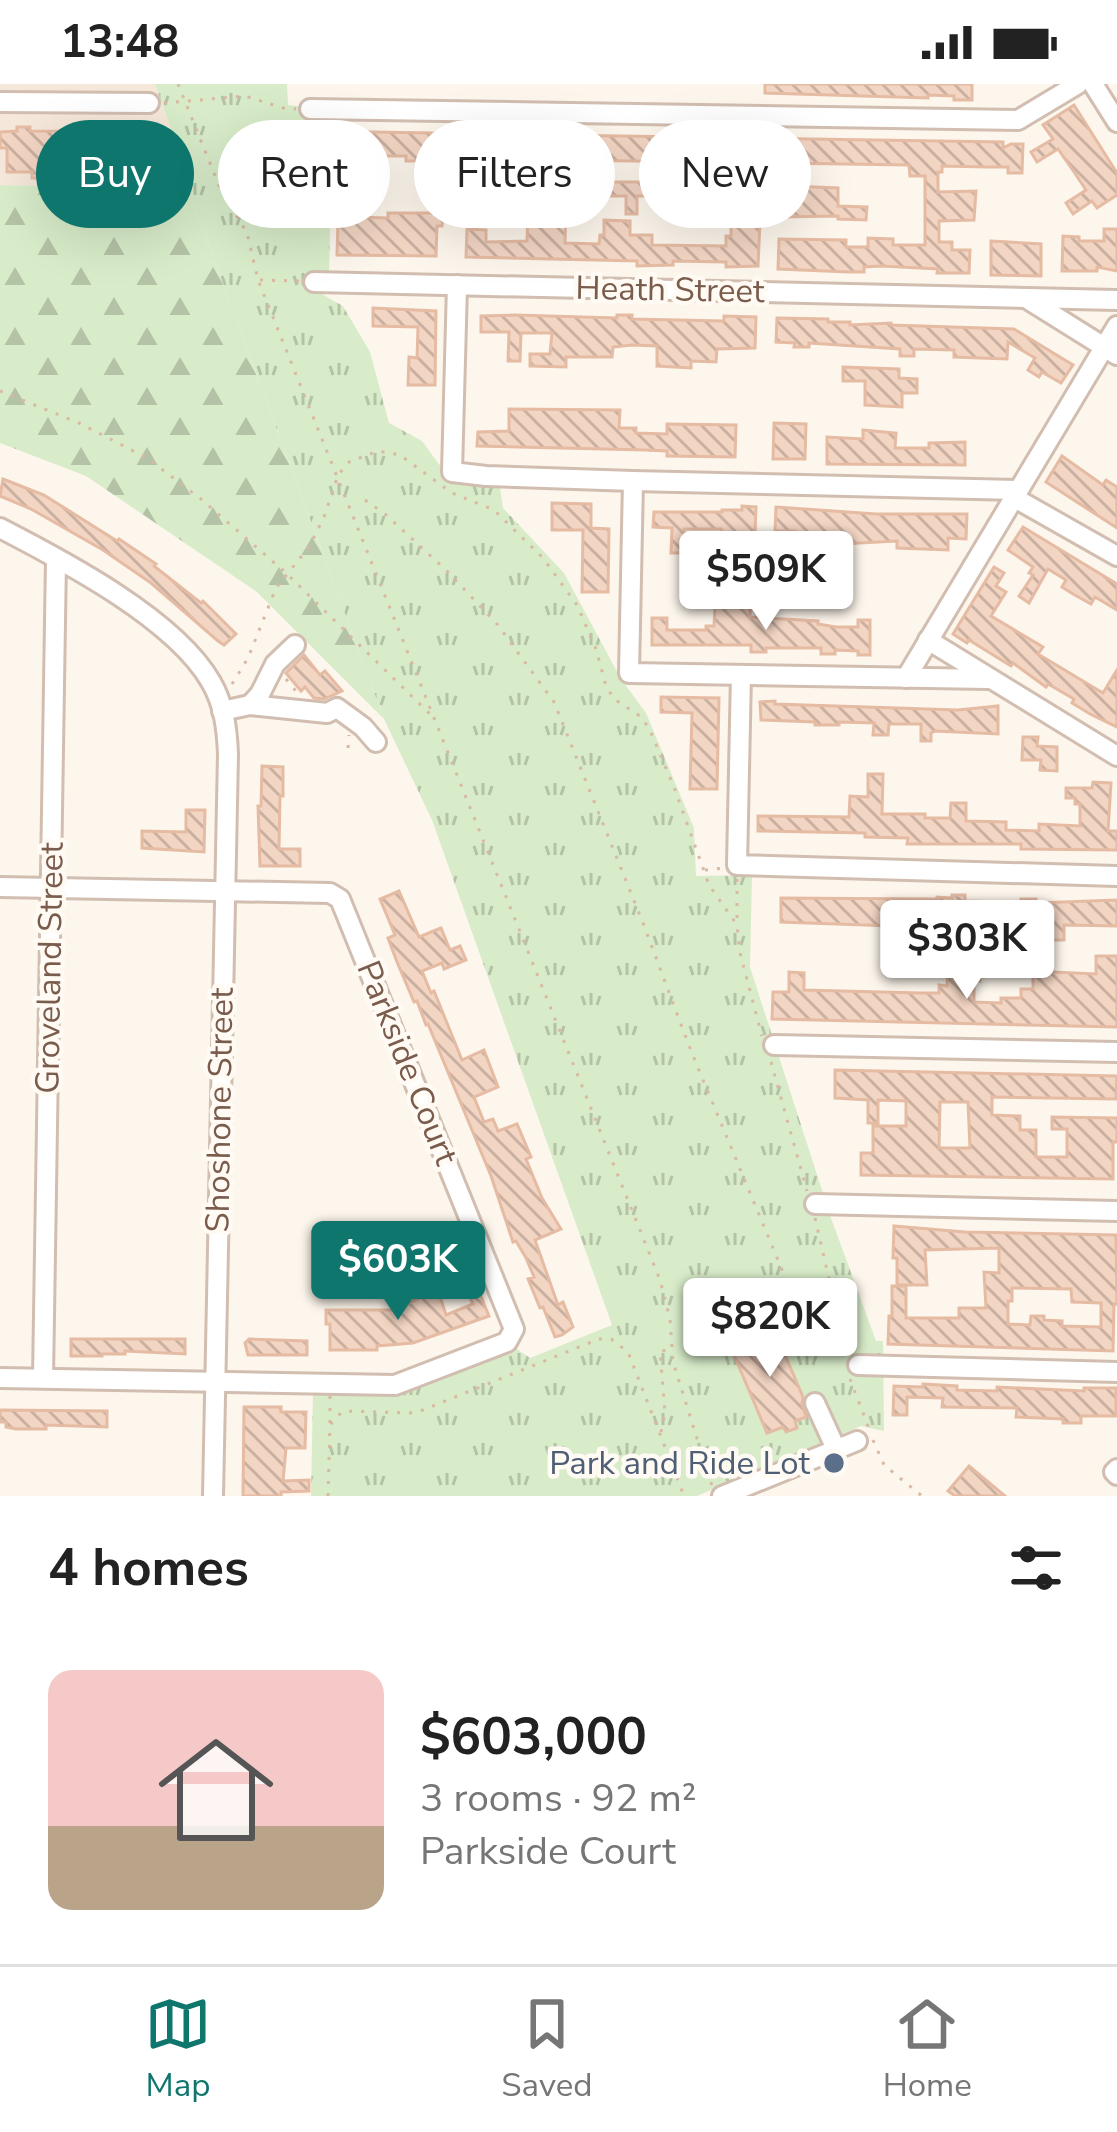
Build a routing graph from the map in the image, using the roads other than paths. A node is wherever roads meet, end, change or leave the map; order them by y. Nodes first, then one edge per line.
1 (1078, 84) edge
2 (1093, 84) edge
3 (0, 101) edge
4 (148, 103) road end
5 (310, 109) road end
6 (1117, 122) edge
7 (314, 282) road end
8 (457, 285) junction
9 (1026, 298) junction
10 (1117, 300) edge
11 (1117, 326) edge
12 (1111, 351) edge
13 (633, 482) junction
14 (1015, 494) junction
15 (0, 528) edge
16 (1117, 556) edge
17 (56, 559) junction
18 (928, 640) junction
19 (296, 645) dead end
20 (741, 675) junction
21 (906, 678) junction
22 (988, 679) junction
23 (250, 705) junction
24 (224, 717) junction
25 (376, 742) dead end
26 (1117, 756) edge
27 (1117, 876) edge
28 (0, 887) edge
29 (51, 887) junction
30 (225, 891) junction
31 (774, 1045) dead end
32 (1117, 1052) edge
33 (814, 1208) road end
34 (1117, 1211) edge
35 (853, 1368) road end
36 (1117, 1372) edge
37 (0, 1378) edge
38 (43, 1378) junction
39 (214, 1382) junction
40 (815, 1403) dead end
41 (856, 1441) dead end
42 (836, 1449) junction
43 (718, 1494) edge
44 (213, 1496) edge

1 - 5 street
2 - 6 street
3 - 4 street
7 - 8 street, Heath Street
8 - 9 street, Heath Street
8 - 13 street
9 - 10 street, Heath Street
9 - 12 street
11 - 12 street
12 - 14 street
13 - 14 street
13 - 20 street
14 - 16 street
14 - 18 street
15 - 17 street
17 - 24 street
17 - 29 street, Groveland Street
18 - 21 street
18 - 22 street
19 - 23 street
20 - 21 street
20 - 27 street
21 - 22 street
22 - 26 street
23 - 24 street
23 - 25 street
24 - 30 street, Shoshone Street
28 - 29 street
29 - 30 street
29 - 38 street, Groveland Street
30 - 39 street, Shoshone Street
30 - 39 street, Parkside Court
31 - 32 street
33 - 34 street
35 - 36 street
37 - 38 street, Parkside Court
38 - 39 street, Parkside Court
39 - 44 street, Shoshone Street
40 - 42 street
41 - 42 street
42 - 43 street

